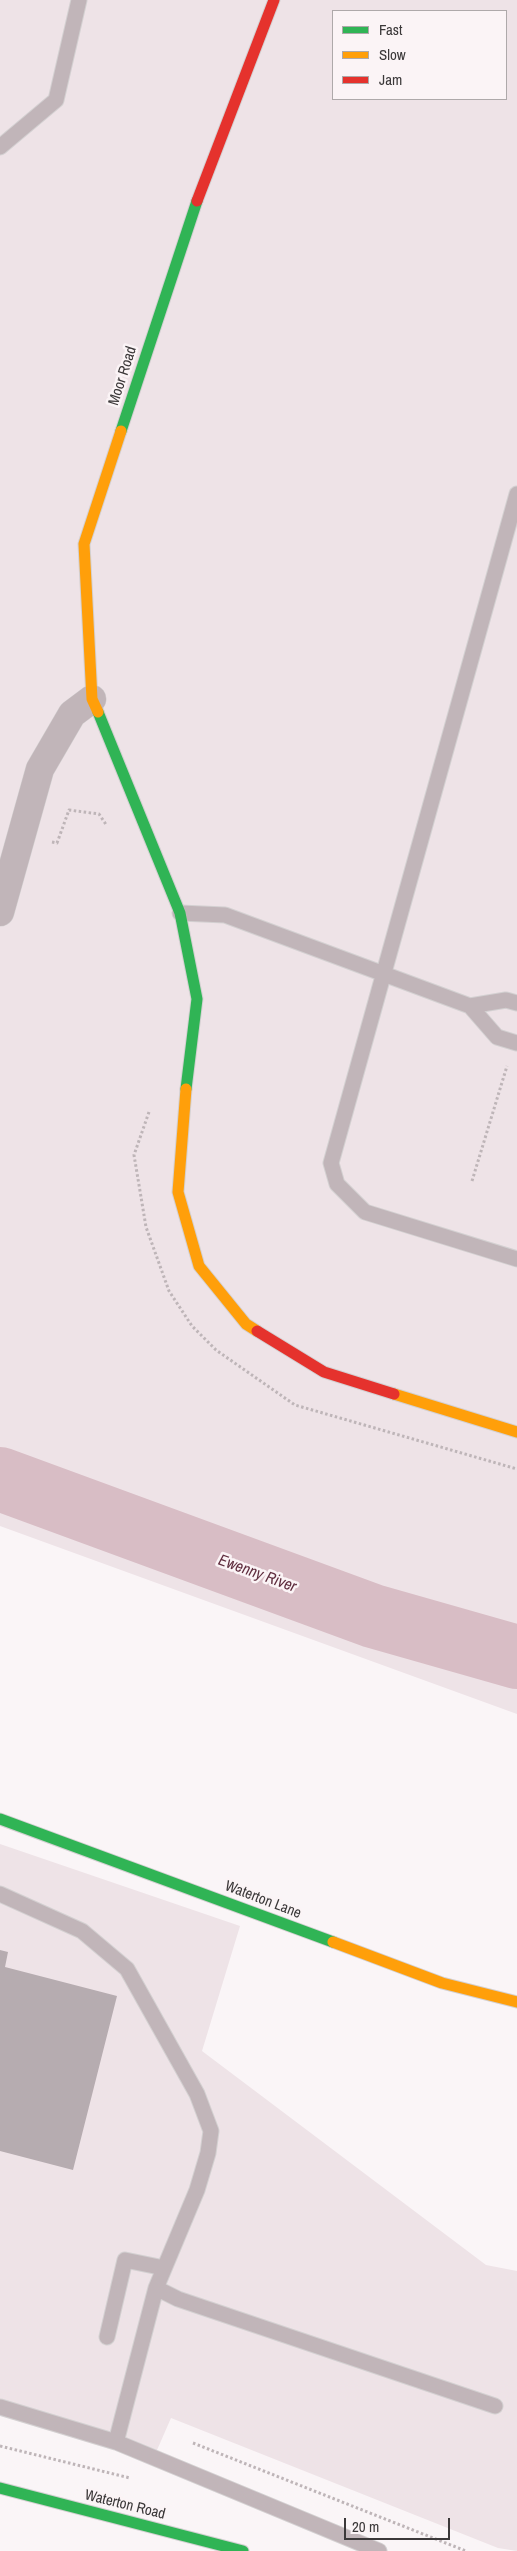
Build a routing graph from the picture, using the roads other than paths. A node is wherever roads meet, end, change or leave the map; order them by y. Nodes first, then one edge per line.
1 (79, 0) edge
2 (274, 0) edge
3 (0, 147) edge
4 (517, 494) edge
5 (92, 699) junction
6 (0, 912) edge
7 (180, 914) junction
8 (382, 973) junction
9 (517, 1003) edge
10 (470, 1006) junction
11 (516, 1042) edge
12 (517, 1259) edge
13 (517, 1432) edge
14 (0, 1819) edge
15 (0, 1894) edge
16 (517, 2002) edge
17 (164, 2268) junction
18 (156, 2288) junction
19 (107, 2338) dead end
20 (495, 2406) dead end
21 (0, 2407) edge
22 (116, 2442) junction
23 (0, 2488) edge
24 (244, 2551) edge
25 (379, 2551) edge

1 - 3 lane
2 - 5 street, Moor Road
4 - 8 lane
5 - 6 street
5 - 7 street, Moor Road
7 - 8 lane
7 - 13 street, Moor Road
8 - 10 lane
8 - 12 lane
9 - 10 lane
10 - 11 lane
14 - 16 street, Waterton Lane
15 - 17 lane
17 - 18 lane
17 - 19 lane
18 - 20 lane
18 - 22 lane
21 - 22 lane
22 - 25 lane
23 - 24 street, Waterton Road

